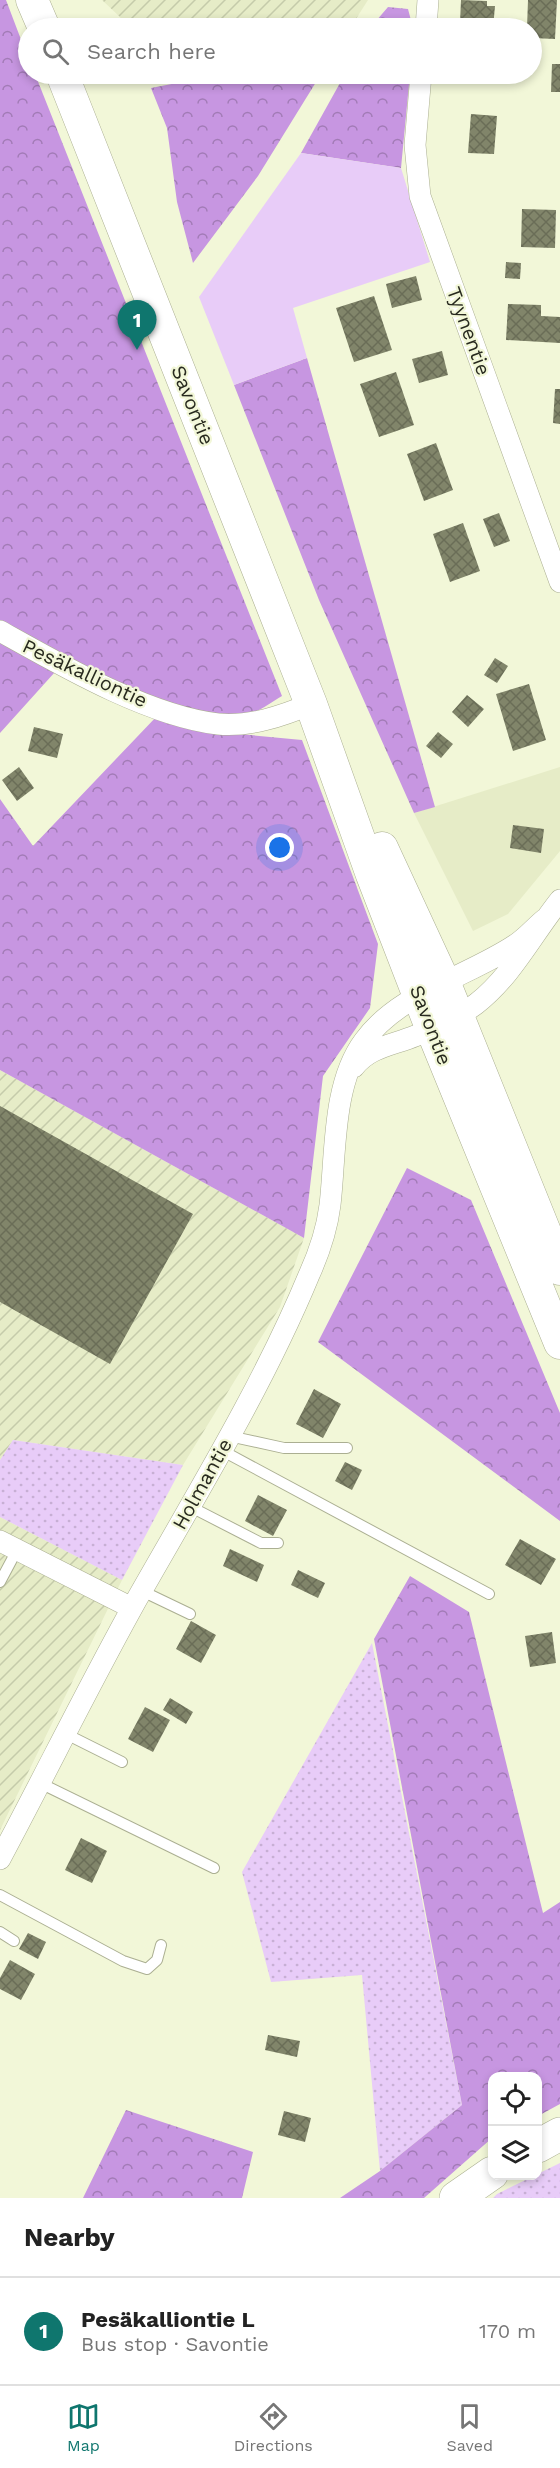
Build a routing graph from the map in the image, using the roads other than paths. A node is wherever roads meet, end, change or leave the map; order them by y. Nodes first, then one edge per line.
1 (32, 0) edge
2 (428, 0) edge
3 (40, 18) edge
4 (427, 18) edge
5 (66, 84) edge
6 (421, 84) edge
7 (560, 582) edge
8 (0, 631) edge
9 (311, 704) junction
10 (560, 900) edge
11 (545, 919) junction
12 (432, 990) junction
13 (445, 1022) junction
14 (345, 1089) junction
15 (560, 1269) edge
16 (560, 1343) edge
17 (225, 1443) junction
18 (346, 1448) dead end
19 (189, 1506) junction
20 (278, 1543) dead end
21 (8, 1546) edge
22 (0, 1582) edge
23 (489, 1594) dead end
24 (137, 1600) junction
25 (190, 1614) dead end
26 (66, 1734) junction
27 (122, 1762) dead end
28 (40, 1783) junction
29 (0, 1859) edge
30 (214, 1868) dead end
31 (0, 1895) edge
32 (0, 1932) edge
33 (14, 1941) dead end
34 (161, 1945) dead end
35 (560, 2134) edge
36 (542, 2143) edge
37 (488, 2176) edge
38 (456, 2198) edge

1 - 3 main road
2 - 4 street
5 - 9 main road, Savontie
6 - 7 street, Tyynentie
8 - 9 street, Pesäkalliontie
9 - 12 main road, Savontie
10 - 11 street
11 - 12 street, Holmantie
11 - 13 street, Holmantie
12 - 13 main road, Savontie
12 - 14 street, Holmantie
13 - 14 street, Holmantie
13 - 15 main road, Savontie
13 - 16 main road, Savontie
14 - 17 street, Holmantie
17 - 18 lane
17 - 19 street, Holmantie
17 - 23 lane
19 - 20 lane
19 - 24 street, Holmantie
21 - 22 lane
21 - 24 street
24 - 25 lane
24 - 26 street, Holmantie
26 - 27 lane
26 - 28 street, Holmantie
28 - 29 street, Holmantie
28 - 30 lane
31 - 34 lane
32 - 33 lane
35 - 36 highway
37 - 38 highway

